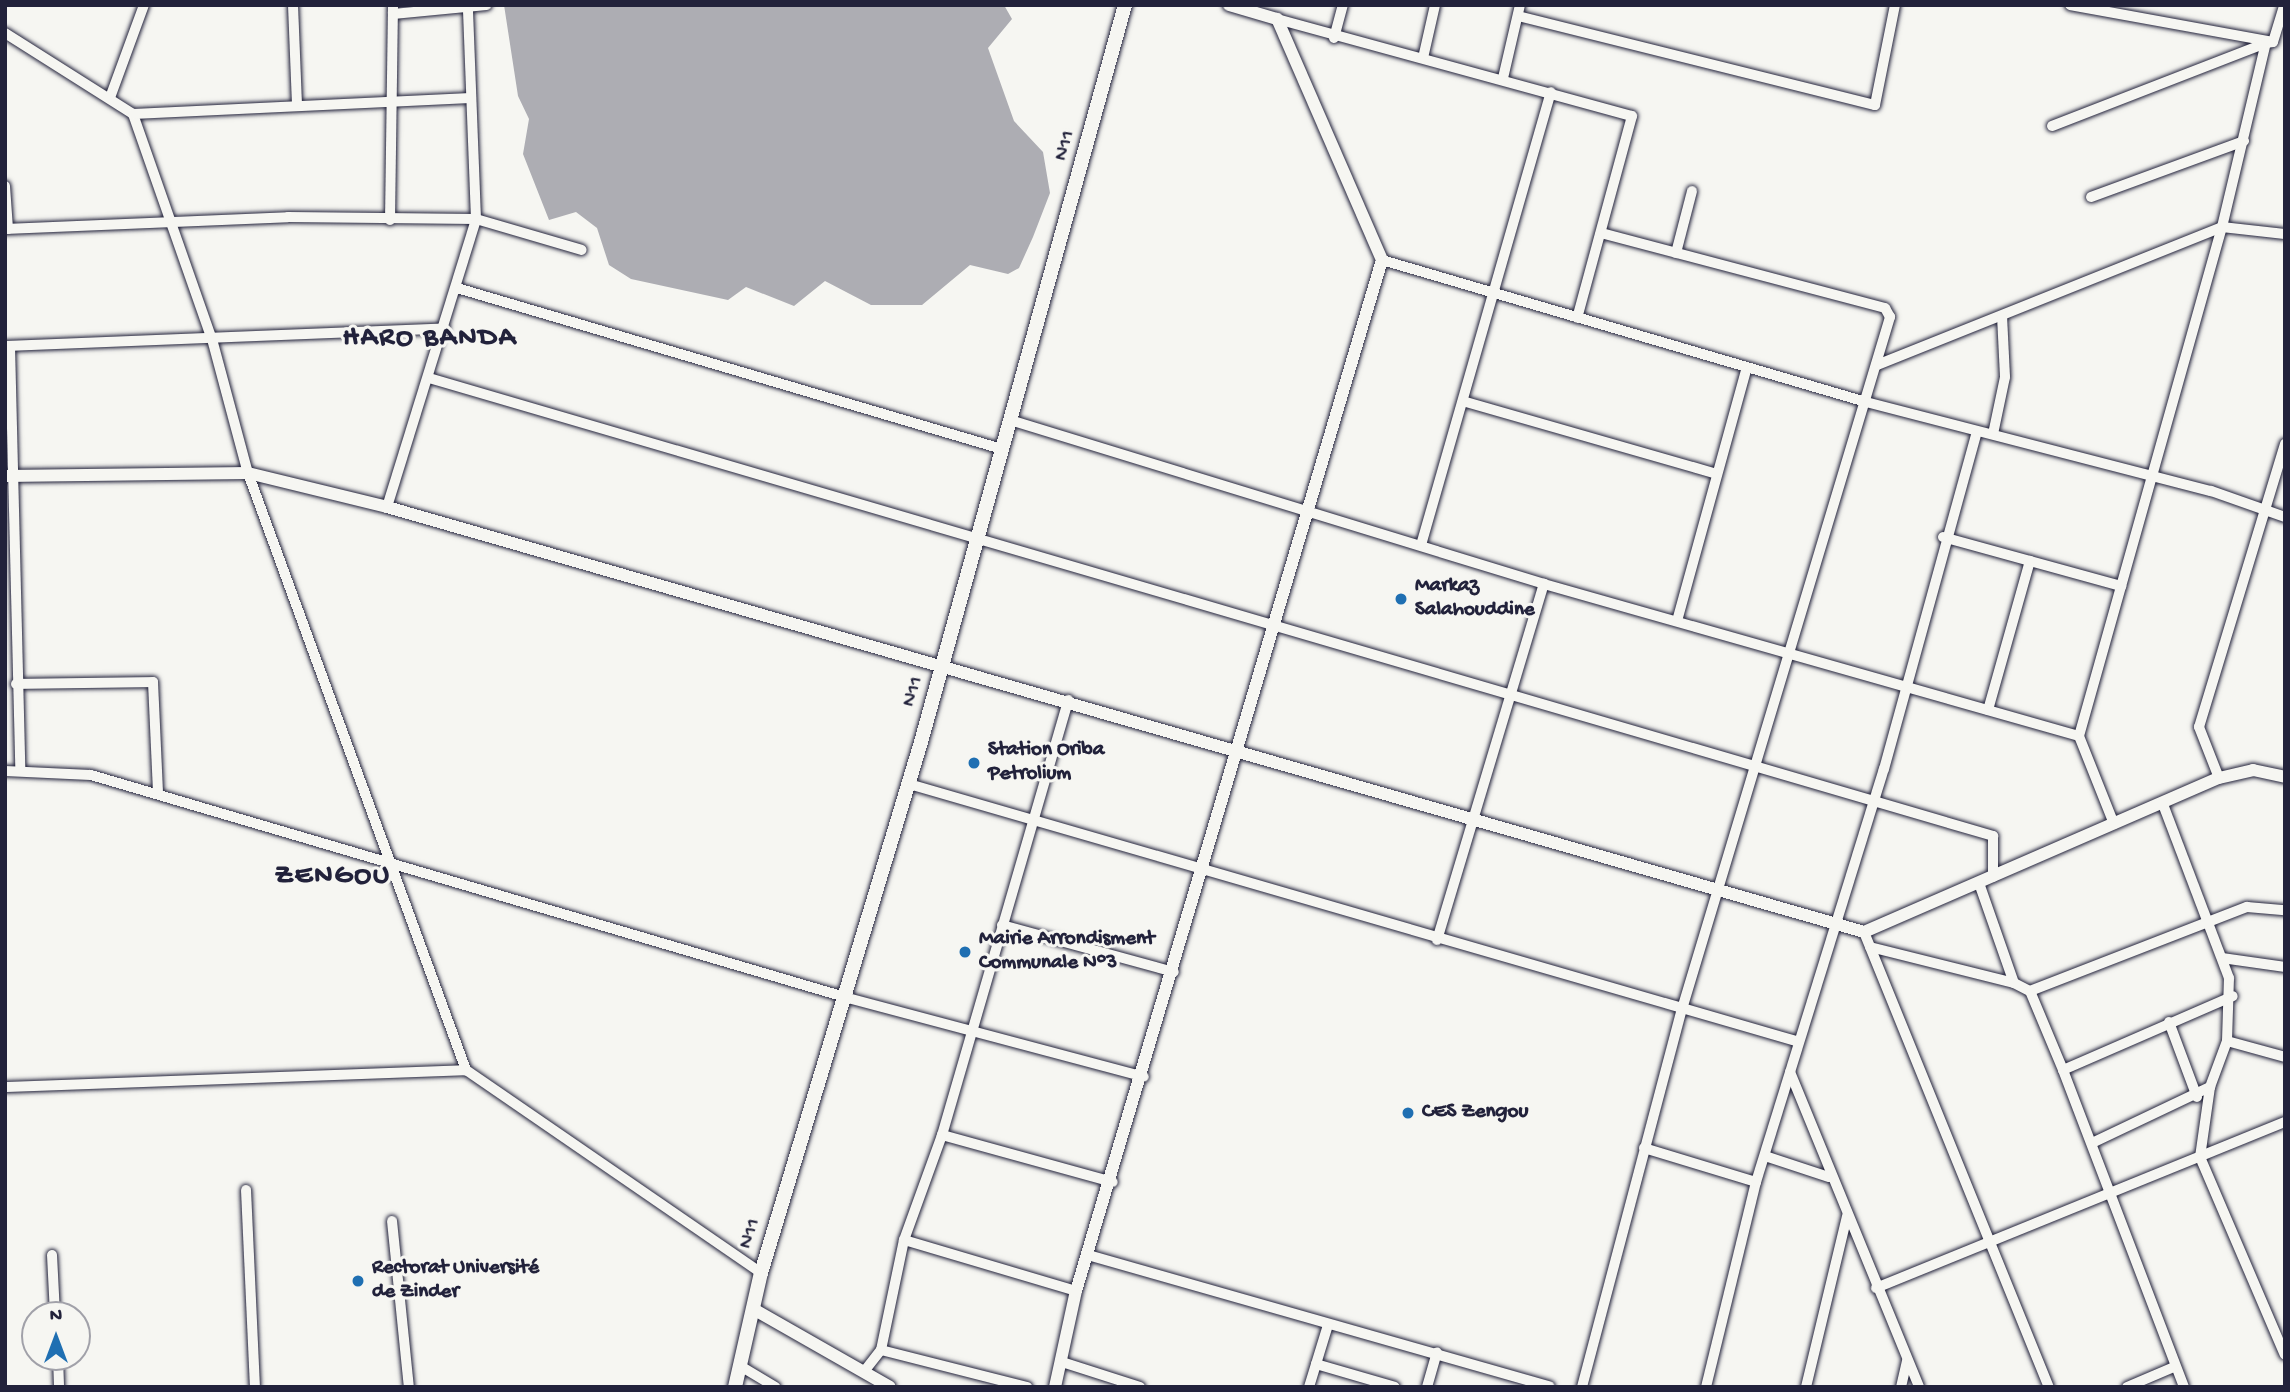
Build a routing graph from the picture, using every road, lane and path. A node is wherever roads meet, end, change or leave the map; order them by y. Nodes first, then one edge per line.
1 (144, 5) edge
2 (293, 5) edge
3 (487, 5) edge
4 (1125, 5) edge
5 (1230, 5) edge
6 (1343, 5) edge
7 (1436, 5) edge
8 (1895, 5) edge
9 (2070, 5) edge
10 (2284, 5) edge
11 (393, 10) edge
12 (468, 11) junction
13 (1519, 11) edge
14 (1277, 19) junction
15 (2282, 25) edge
16 (6, 32) edge
17 (1334, 38) junction
18 (2269, 43) junction
19 (5, 46) edge
20 (1423, 58) junction
21 (1503, 79) junction
22 (1551, 92) junction
23 (111, 95) junction
24 (471, 98) junction
25 (388, 100) junction
26 (298, 105) junction
27 (133, 114) junction
28 (2052, 126) dead end
29 (2244, 141) junction
30 (5, 186) edge
31 (1692, 191) dead end
32 (2091, 197) dead end
33 (476, 219) junction
34 (390, 220) junction
35 (171, 222) junction
36 (2222, 227) junction
37 (6, 229) edge
38 (1601, 233) junction
39 (2285, 234) edge
40 (582, 250) dead end
41 (1676, 253) junction
42 (1382, 260) junction
43 (457, 288) junction
44 (1497, 296) junction
45 (2002, 316) junction
46 (1577, 318) junction
47 (445, 328) junction
48 (212, 339) junction
49 (8, 346) edge
50 (1877, 365) junction
51 (1747, 368) junction
52 (429, 378) junction
53 (1466, 402) junction
54 (1866, 402) junction
55 (1010, 420) junction
56 (1977, 432) junction
57 (1993, 434) junction
58 (2285, 444) edge
59 (1002, 449) junction
60 (248, 473) junction
61 (1717, 474) junction
62 (2154, 475) junction
63 (8, 476) edge
64 (387, 506) junction
65 (1307, 511) junction
66 (2264, 512) junction
67 (2285, 517) edge
68 (1943, 537) junction
69 (977, 541) junction
70 (1421, 545) junction
71 (2030, 561) junction
72 (1544, 584) junction
73 (2121, 586) junction
74 (1677, 621) junction
75 (1275, 624) junction
76 (1790, 653) junction
77 (944, 662) junction
78 (16, 684) junction
79 (1906, 685) junction
80 (1513, 693) junction
81 (1068, 700) junction
82 (1988, 709) junction
83 (2079, 736) junction
84 (1239, 749) junction
85 (1757, 762) junction
86 (20, 770) junction
87 (5, 771) edge
88 (2285, 777) edge
89 (2219, 778) junction
90 (909, 784) junction
91 (158, 794) junction
92 (1873, 800) junction
93 (2163, 804) junction
94 (1472, 817) junction
95 (1033, 820) junction
96 (2114, 824) junction
97 (388, 862) junction
98 (1203, 870) junction
99 (1993, 877) junction
100 (1979, 883) junction
101 (1721, 887) junction
102 (2285, 910) edge
103 (1837, 923) junction
104 (2207, 923) junction
105 (1002, 925) junction
106 (1864, 932) junction
107 (1437, 940) junction
108 (1870, 947) junction
109 (2222, 958) junction
110 (2285, 967) edge
111 (1174, 972) junction
112 (2014, 983) junction
113 (2030, 991) junction
114 (2233, 996) junction
115 (848, 998) junction
116 (1682, 1009) junction
117 (2169, 1022) junction
118 (972, 1028) junction
119 (1796, 1041) junction
120 (2227, 1041) junction
121 (2285, 1057) edge
122 (466, 1070) junction
123 (2063, 1070) junction
124 (1790, 1072) junction
125 (1144, 1077) junction
126 (5, 1087) edge
127 (2210, 1087) junction
128 (2197, 1097) junction
129 (2284, 1127) edge
130 (942, 1135) junction
131 (2092, 1143) junction
132 (1644, 1148) junction
133 (1765, 1156) junction
134 (2200, 1157) junction
135 (1829, 1177) junction
136 (1113, 1182) junction
137 (1756, 1182) junction
138 (246, 1190) dead end
139 (2110, 1193) junction
140 (1847, 1216) junction
141 (392, 1221) dead end
142 (904, 1240) junction
143 (1992, 1241) junction
144 (52, 1255) dead end
145 (1088, 1255) junction
146 (761, 1273) junction
147 (1876, 1288) junction
148 (1076, 1291) junction
149 (54, 1301) edge
150 (755, 1310) junction
151 (1328, 1325) junction
152 (881, 1350) junction
153 (1437, 1352) junction
154 (2285, 1355) edge
155 (1907, 1361) junction
156 (1062, 1362) junction
157 (1316, 1364) junction
158 (741, 1367) junction
159 (2174, 1367) junction
160 (866, 1369) junction
161 (255, 1387) edge
162 (409, 1387) edge
163 (735, 1387) edge
164 (775, 1387) edge
165 (890, 1387) edge
166 (1027, 1387) edge
167 (1055, 1387) edge
168 (1140, 1387) edge
169 (1309, 1387) edge
170 (1395, 1387) edge
171 (1427, 1387) edge
172 (1550, 1387) edge
173 (1583, 1387) edge
174 (1706, 1387) edge
175 (1806, 1387) edge
176 (1901, 1387) edge
177 (1919, 1387) edge
178 (2049, 1387) edge
179 (2127, 1387) edge
180 (2184, 1387) edge

1 - 23 street
2 - 26 street
3 - 12 street
4 - 55 main road, N11
5 - 14 street
6 - 17 street
7 - 20 street
8 - 13 street
9 - 18 street
10 - 15 street
11 - 12 street
11 - 25 street
12 - 24 street
13 - 21 street
14 - 17 street
14 - 42 street
15 - 18 street
16 - 19 street
16 - 23 street
17 - 20 street
18 - 28 street
18 - 29 street
20 - 21 street
21 - 22 street
22 - 38 street
22 - 44 street
23 - 27 street
24 - 25 street
24 - 33 street
25 - 26 street
25 - 34 street
26 - 27 street
27 - 35 street
29 - 32 street
29 - 36 street
30 - 37 street
31 - 41 street
33 - 34 street
33 - 40 street
33 - 43 street
34 - 35 street
35 - 37 street
35 - 48 street
36 - 39 street
36 - 45 street
36 - 62 street
38 - 41 street
38 - 46 street
41 - 50 street
42 - 44 street
42 - 65 street
43 - 47 street
43 - 59 street
44 - 46 street
44 - 53 street
45 - 50 street
45 - 57 street
46 - 51 street
47 - 48 street
47 - 52 street
48 - 49 street
48 - 60 street
49 - 63 street
50 - 54 street
51 - 54 street
51 - 61 street
52 - 64 street
52 - 69 street
53 - 61 street
53 - 70 street
54 - 56 street
54 - 76 street
55 - 59 main road, N11
55 - 65 street
56 - 57 street
56 - 68 street
57 - 62 street
58 - 66 street
59 - 69 main road, N11
60 - 63 street
60 - 64 street
60 - 97 street
61 - 74 street
62 - 66 street
62 - 73 street
63 - 78 street
64 - 77 street
65 - 70 street
65 - 75 street
66 - 67 street
66 - 89 street
68 - 71 street
68 - 79 street
69 - 75 street
69 - 77 main road, N11
70 - 72 street
71 - 73 street
71 - 82 street
72 - 74 street
72 - 80 street
73 - 83 street
74 - 76 street
75 - 80 street
75 - 84 street
76 - 79 street
76 - 85 street
77 - 81 street
77 - 90 main road, N11
78 - 86 street
78 - 91 street
79 - 82 street
79 - 92 street
80 - 85 street
80 - 94 street
81 - 84 street
81 - 95 street
82 - 83 street
83 - 96 street
84 - 94 street
84 - 98 street
85 - 92 street
85 - 101 street
86 - 87 street
86 - 91 street
88 - 89 street
89 - 93 street
90 - 95 street
90 - 115 main road, N11
91 - 97 street
92 - 99 street
92 - 103 street
93 - 96 street
93 - 104 street
94 - 101 street
94 - 107 street
95 - 98 street
95 - 105 street
96 - 99 street
97 - 115 street
97 - 122 street
98 - 107 street
98 - 111 street
99 - 100 street
100 - 106 street
100 - 112 street
101 - 103 street
101 - 116 street
102 - 104 street
103 - 106 street
103 - 119 street
104 - 109 street
104 - 113 street
105 - 111 street
105 - 118 street
106 - 108 street
107 - 116 street
108 - 112 street
108 - 143 street
109 - 110 street
109 - 114 street
111 - 125 street
112 - 113 street
113 - 123 street
114 - 117 street
114 - 120 street
115 - 118 street
115 - 146 main road, N11
116 - 119 street
116 - 132 street
117 - 123 street
117 - 128 street
118 - 125 street
118 - 130 street
119 - 124 street
120 - 121 street
120 - 127 street
122 - 126 street
122 - 146 street
123 - 131 street
124 - 133 street
124 - 135 street
125 - 136 street
127 - 128 street
127 - 134 street
128 - 131 street
129 - 134 street
130 - 136 street
130 - 142 street
131 - 139 street
132 - 137 street
132 - 173 street
133 - 135 street
133 - 137 street
134 - 139 street
134 - 154 street
135 - 140 street
136 - 145 street
137 - 174 street
138 - 161 street
139 - 143 street
139 - 159 street
140 - 147 street
140 - 175 street
141 - 162 street
142 - 148 street
142 - 152 street
143 - 147 street
143 - 178 street
144 - 149 street
145 - 148 street
145 - 151 street
146 - 150 main road, N11
147 - 155 street
148 - 156 street
150 - 158 main road, N11
150 - 160 street
151 - 153 street
151 - 157 street
152 - 160 street
152 - 166 street
153 - 171 street
153 - 172 street
155 - 176 street
155 - 177 street
156 - 167 street
156 - 168 street
157 - 169 street
157 - 170 street
158 - 163 main road, N11
158 - 164 street
159 - 179 street
159 - 180 street
160 - 165 street

